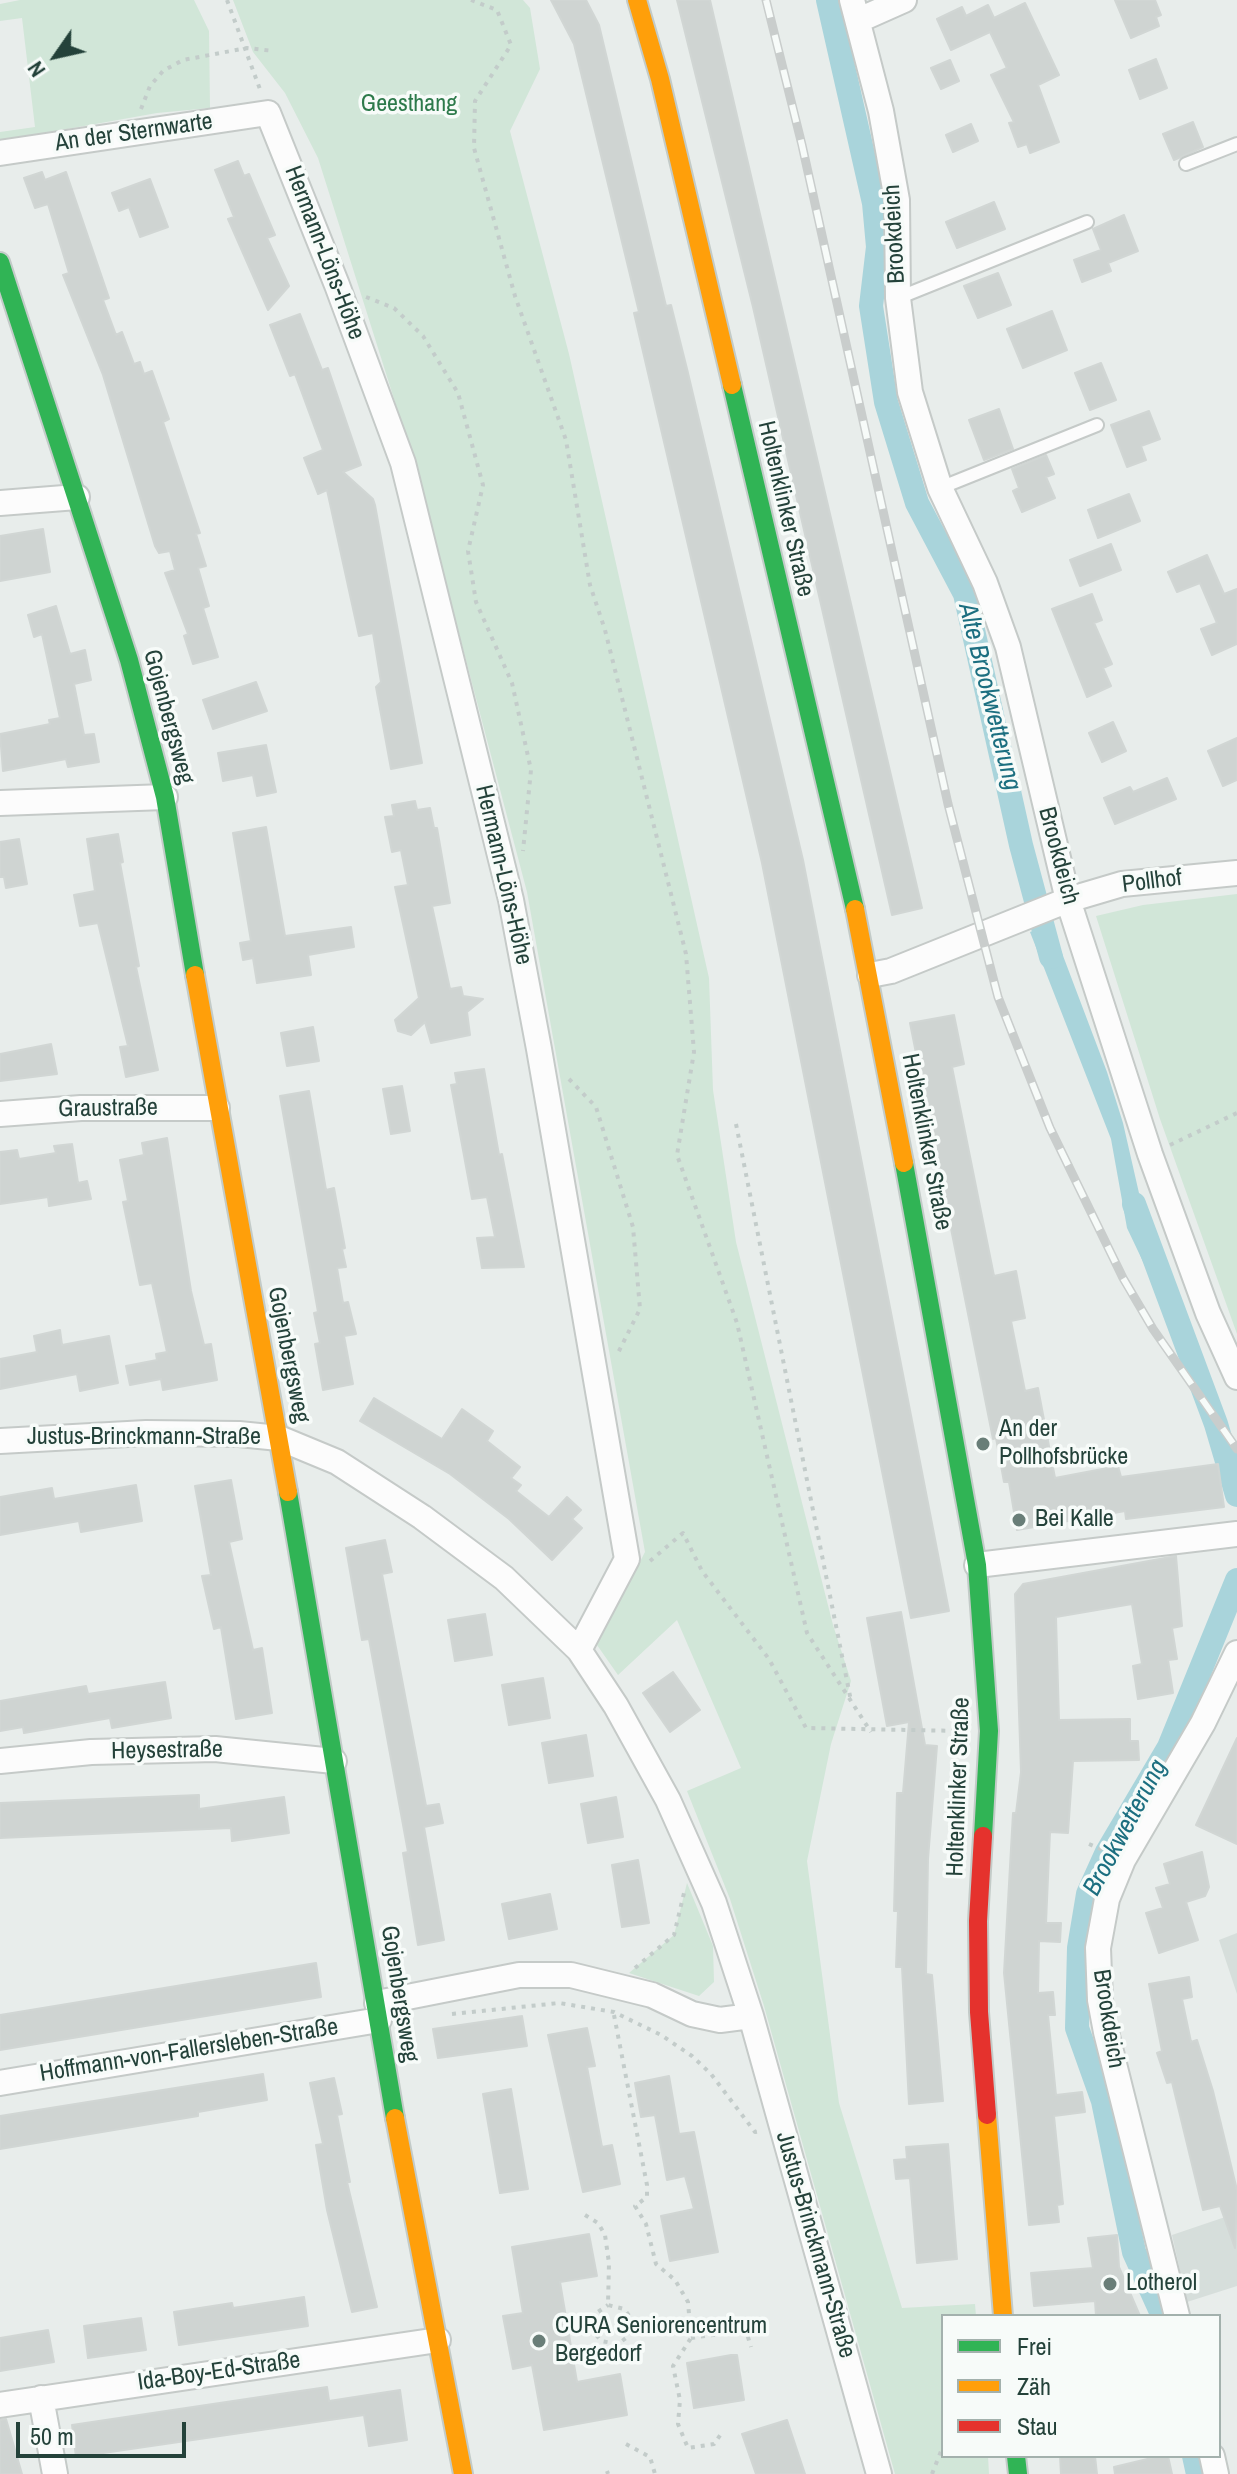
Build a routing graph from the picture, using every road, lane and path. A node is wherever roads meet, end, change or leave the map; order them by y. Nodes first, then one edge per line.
1 (227, 0) edge
2 (471, 0) edge
3 (637, 0) edge
4 (904, 0) edge
5 (856, 10) edge
6 (247, 48) junction
7 (274, 51) dead end
8 (268, 113) junction
9 (138, 132) junction
10 (1237, 144) edge
11 (0, 153) edge
12 (1186, 164) dead end
13 (1087, 222) dead end
14 (0, 262) edge
15 (337, 285) junction
16 (898, 298) junction
17 (1097, 425) dead end
18 (940, 488) junction
19 (77, 497) junction
20 (0, 503) edge
21 (165, 797) junction
22 (0, 803) edge
23 (522, 855) dead end
24 (1237, 873) edge
25 (1068, 900) junction
26 (870, 975) junction
27 (568, 1078) dead end
28 (217, 1108) junction
29 (1237, 1113) edge
30 (0, 1114) edge
31 (736, 1124) dead end
32 (1150, 1154) junction
33 (1237, 1377) edge
34 (597, 1393) junction
35 (279, 1438) junction
36 (0, 1441) edge
37 (1234, 1534) edge
38 (651, 1561) dead end
39 (977, 1565) junction
40 (579, 1650) junction
41 (1237, 1653) edge
42 (852, 1703) junction
43 (989, 1731) junction
44 (871, 1732) junction
45 (0, 1761) edge
46 (334, 1761) junction
47 (696, 1864) junction
48 (608, 1982) junction
49 (378, 2011) junction
50 (443, 2015) dead end
51 (614, 2015) dead end
52 (751, 2016) junction
53 (0, 2083) edge
54 (781, 2124) junction
55 (585, 2215) dead end
56 (608, 2305) junction
57 (1003, 2314) edge
58 (1176, 2314) edge
59 (691, 2338) junction
60 (438, 2340) junction
61 (751, 2347) dead end
62 (41, 2398) junction
63 (0, 2405) edge
64 (723, 2431) dead end
65 (626, 2444) dead end
66 (941, 2451) edge
67 (55, 2474) edge
68 (463, 2474) edge
69 (655, 2474) edge
70 (879, 2474) edge
71 (932, 2474) edge

1 - 6 path
2 - 42 path
3 - 26 main road, Holtenklinker Straße
4 - 5 street
5 - 16 street, Brookdeich
6 - 7 path
6 - 8 path
6 - 9 path
8 - 9 street, An der Sternwarte
8 - 15 street, Hermann-Löns-Höhe
9 - 11 street, An der Sternwarte
10 - 12 lane
13 - 16 lane
14 - 19 main road, Gojenbergsweg
15 - 23 path
15 - 34 street, Hermann-Löns-Höhe
16 - 18 street, Brookdeich
17 - 18 lane
18 - 25 street, Brookdeich
19 - 20 street
19 - 21 main road, Gojenbergsweg
21 - 22 street
21 - 28 main road, Gojenbergsweg
24 - 25 street, Pollhof
25 - 26 street, Pollhof
25 - 32 street, Brookdeich
26 - 39 main road, Holtenklinker Straße
27 - 34 path
28 - 30 street, Graustraße
28 - 35 main road, Gojenbergsweg
29 - 32 path
31 - 42 path
32 - 33 street, Brookdeich
34 - 40 street, Hermann-Löns-Höhe
35 - 36 street, Justus-Brinckmann-Straße
35 - 40 street, Justus-Brinckmann-Straße
35 - 46 main road, Gojenbergsweg
37 - 39 street
38 - 44 path
39 - 43 main road, Holtenklinker Straße
40 - 47 street, Justus-Brinckmann-Straße
41 - 58 street, Brookdeich
42 - 44 path
43 - 44 path
43 - 57 main road, Holtenklinker Straße
45 - 46 street, Heysestraße
46 - 49 main road, Gojenbergsweg
47 - 48 path
47 - 52 street, Justus-Brinckmann-Straße
48 - 49 street
48 - 52 street
49 - 53 street, Hoffmann-von-Fallersleben-Straße
49 - 60 main road, Gojenbergsweg
50 - 54 path
51 - 59 path
52 - 54 street, Justus-Brinckmann-Straße
54 - 70 street, Justus-Brinckmann-Straße
55 - 56 path
56 - 56 path
59 - 61 path
59 - 64 path
60 - 62 street, Ida-Boy-Ed-Straße
60 - 68 main road, Gojenbergsweg
62 - 63 street, Ida-Boy-Ed-Straße
62 - 67 street
65 - 69 path
66 - 71 path

